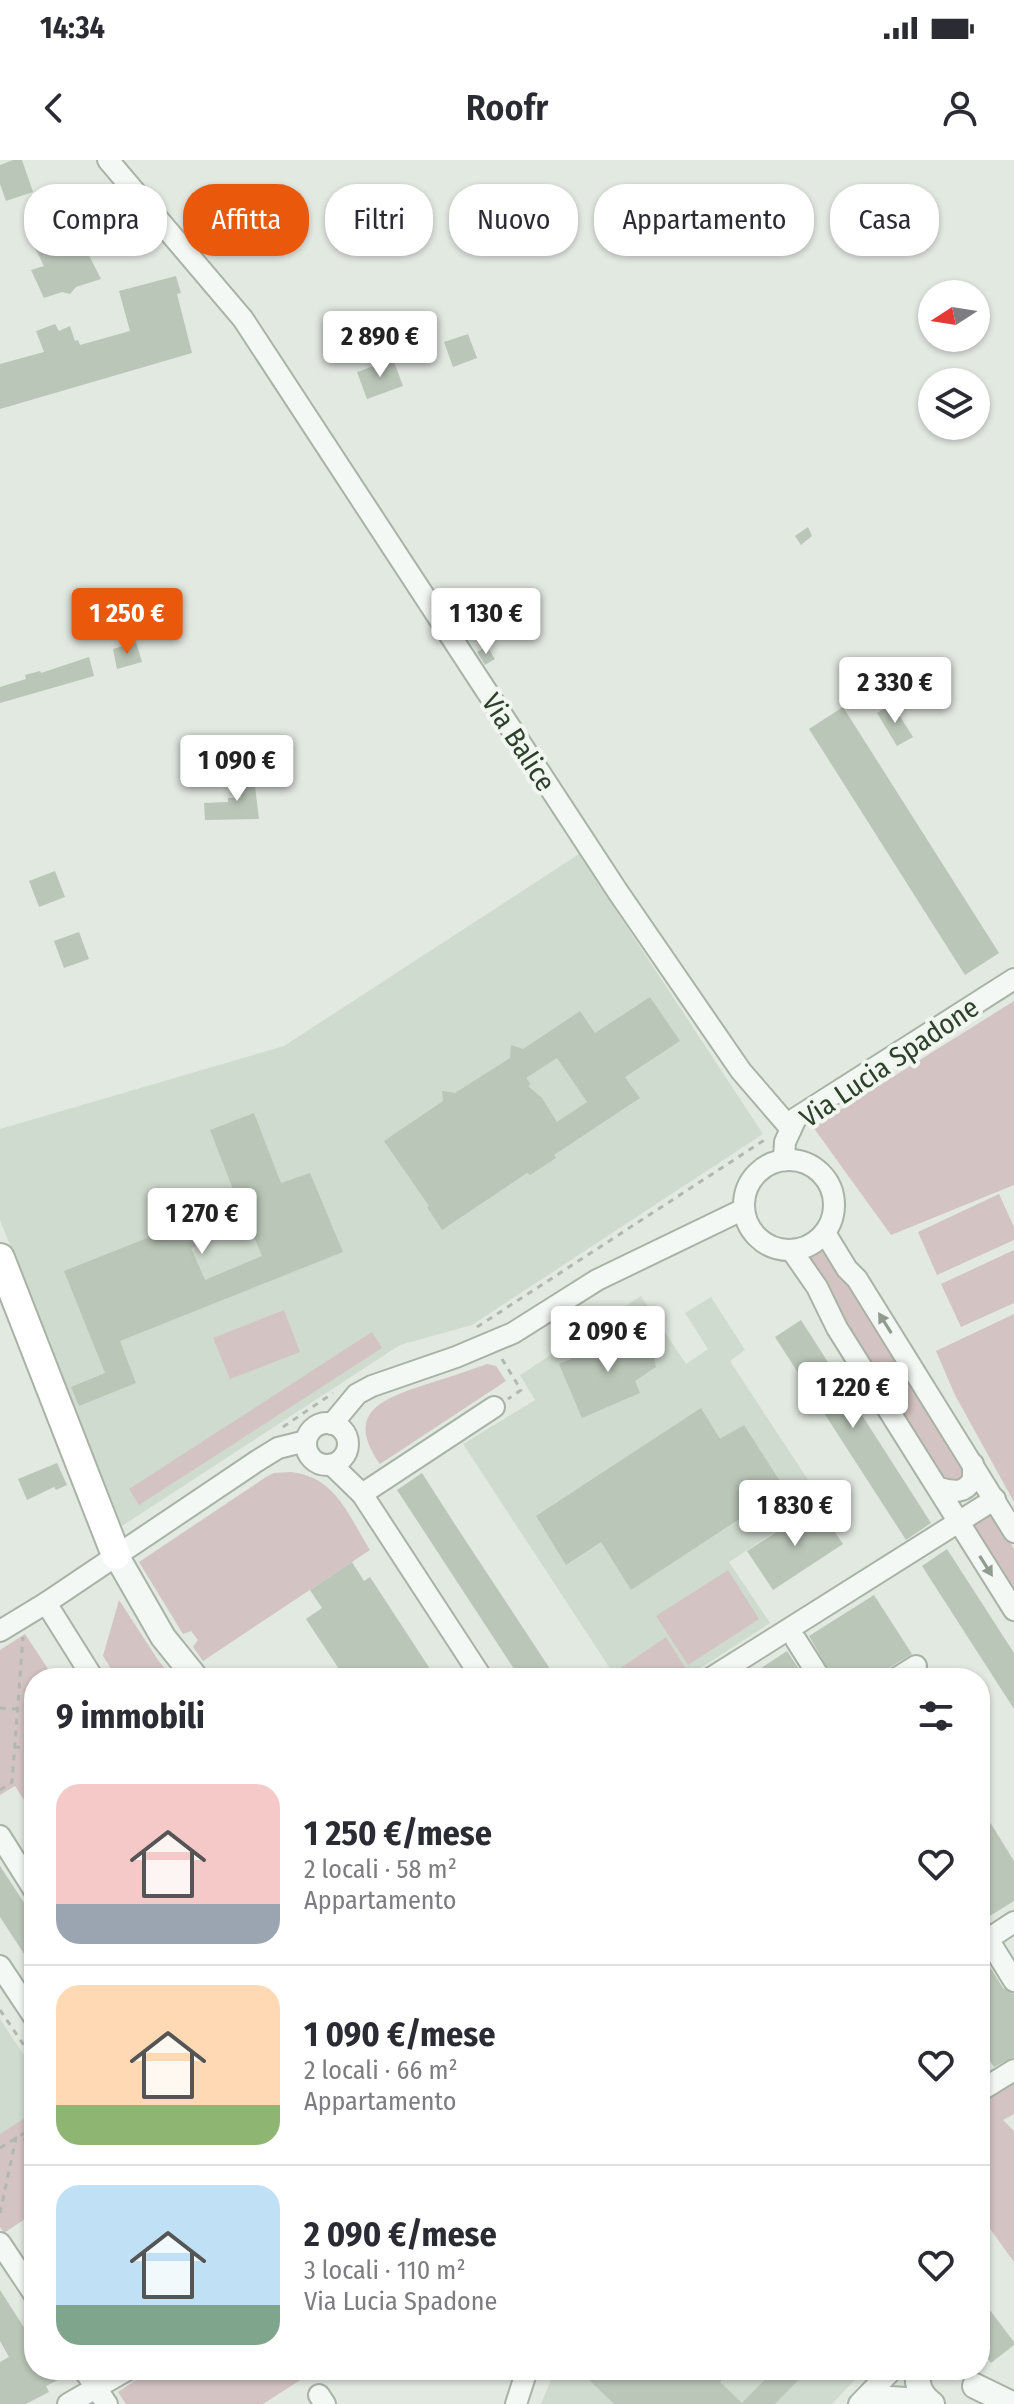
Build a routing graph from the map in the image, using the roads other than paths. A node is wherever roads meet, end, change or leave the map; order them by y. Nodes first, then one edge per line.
1 (108, 160) edge
2 (1014, 979) edge
3 (791, 1129) junction
4 (784, 1158) dead end
5 (744, 1209) junction
6 (825, 1233) junction
7 (792, 1251) junction
8 (0, 1258) edge
9 (494, 1407) road end
10 (306, 1441) junction
11 (334, 1448) junction
12 (257, 1461) junction
13 (973, 1464) junction
14 (939, 1488) junction
15 (362, 1494) junction
16 (995, 1499) junction
17 (958, 1522) junction
18 (1014, 1532) edge
19 (116, 1555) junction
20 (46, 1603) junction
21 (1014, 1610) edge
22 (0, 1631) edge
23 (796, 1640) dead end
24 (916, 1666) dead end
25 (87, 1668) edge
26 (188, 1668) edge
27 (475, 1668) edge
28 (727, 1668) edge
29 (814, 1668) edge
30 (913, 1668) edge
31 (0, 1836) edge
32 (24, 1874) edge
33 (1014, 1922) edge
34 (990, 1931) edge
35 (990, 1943) edge
36 (0, 1966) edge
37 (1014, 1981) edge
38 (24, 2002) edge
39 (1014, 2070) edge
40 (990, 2085) edge
41 (0, 2243) edge
42 (24, 2279) edge
43 (91, 2380) edge
44 (118, 2380) edge
45 (524, 2380) edge
46 (882, 2380) edge
47 (917, 2380) edge
48 (971, 2392) edge
49 (102, 2397) edge
50 (929, 2402) edge
51 (68, 2404) edge
52 (516, 2404) edge
53 (859, 2404) edge
54 (870, 2404) edge
55 (1012, 2404) edge

1 - 3 street, Via Balice
2 - 3 street, Via Lucia Spadone
3 - 4 street, Via Lucia Spadone
5 - 6 street
5 - 7 street
5 - 11 street
6 - 7 street
13 -> 6 street
7 - 14 street
8 - 19 main road
9 - 15 street
10 - 11 street
10 - 11 street
10 - 12 street
11 - 12 street
11 - 15 street
12 - 19 street
13 - 14 street
13 - 16 street
14 - 17 street
15 - 27 street
16 - 17 street
16 - 18 street
17 -> 21 street
17 - 28 street
19 - 20 street
19 - 26 street
20 - 22 street
20 - 25 street
23 - 29 street
24 - 30 street
31 - 32 street
33 - 34 street
35 - 37 street
36 - 38 street
39 - 40 street
41 - 42 street
43 - 49 street
44 - 49 street
45 - 52 street
46 - 53 street
47 - 50 street
48 - 55 street
49 - 51 street
50 - 54 street

